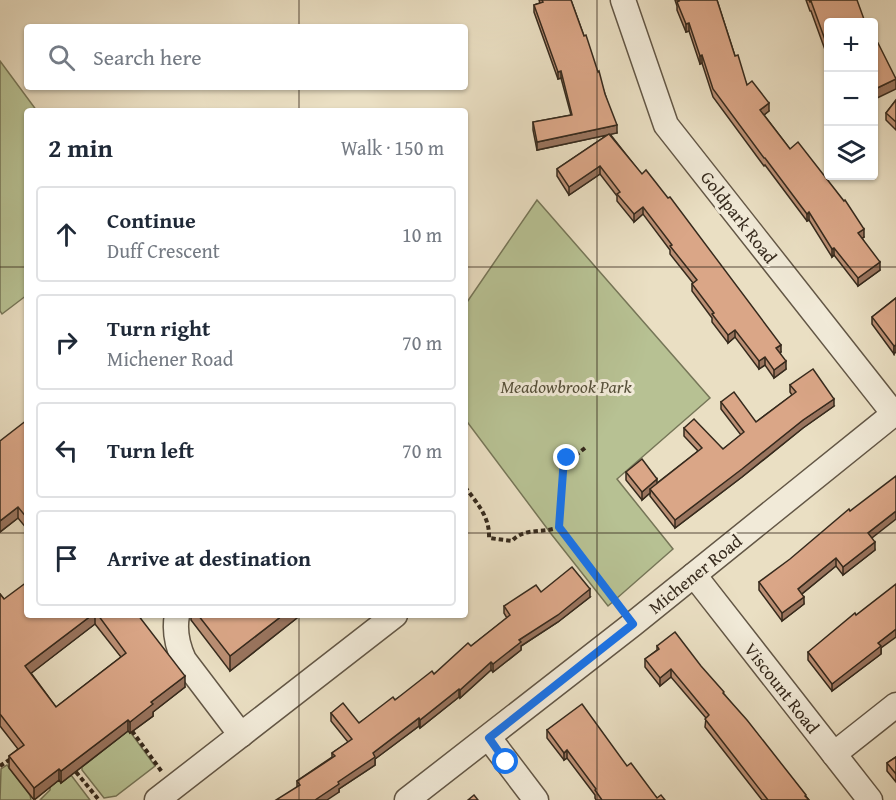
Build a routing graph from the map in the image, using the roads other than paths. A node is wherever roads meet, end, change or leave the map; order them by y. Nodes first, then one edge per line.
1 (623, 0) edge
2 (895, 413) edge
3 (694, 575) junction
4 (177, 618) edge
5 (391, 618) edge
6 (896, 705) edge
7 (241, 735) junction
8 (489, 738) junction
9 (834, 754) junction
10 (166, 794) edge
11 (407, 800) edge
12 (536, 800) edge
13 (870, 800) edge

1 - 2 street, Goldpark Road
2 - 3 street, Michener Road
3 - 8 street, Michener Road
3 - 9 street, Viscount Road
4 - 7 street
5 - 7 street
6 - 9 street
7 - 10 street
8 - 11 street, Michener Road
8 - 12 street
9 - 13 street, Viscount Road

